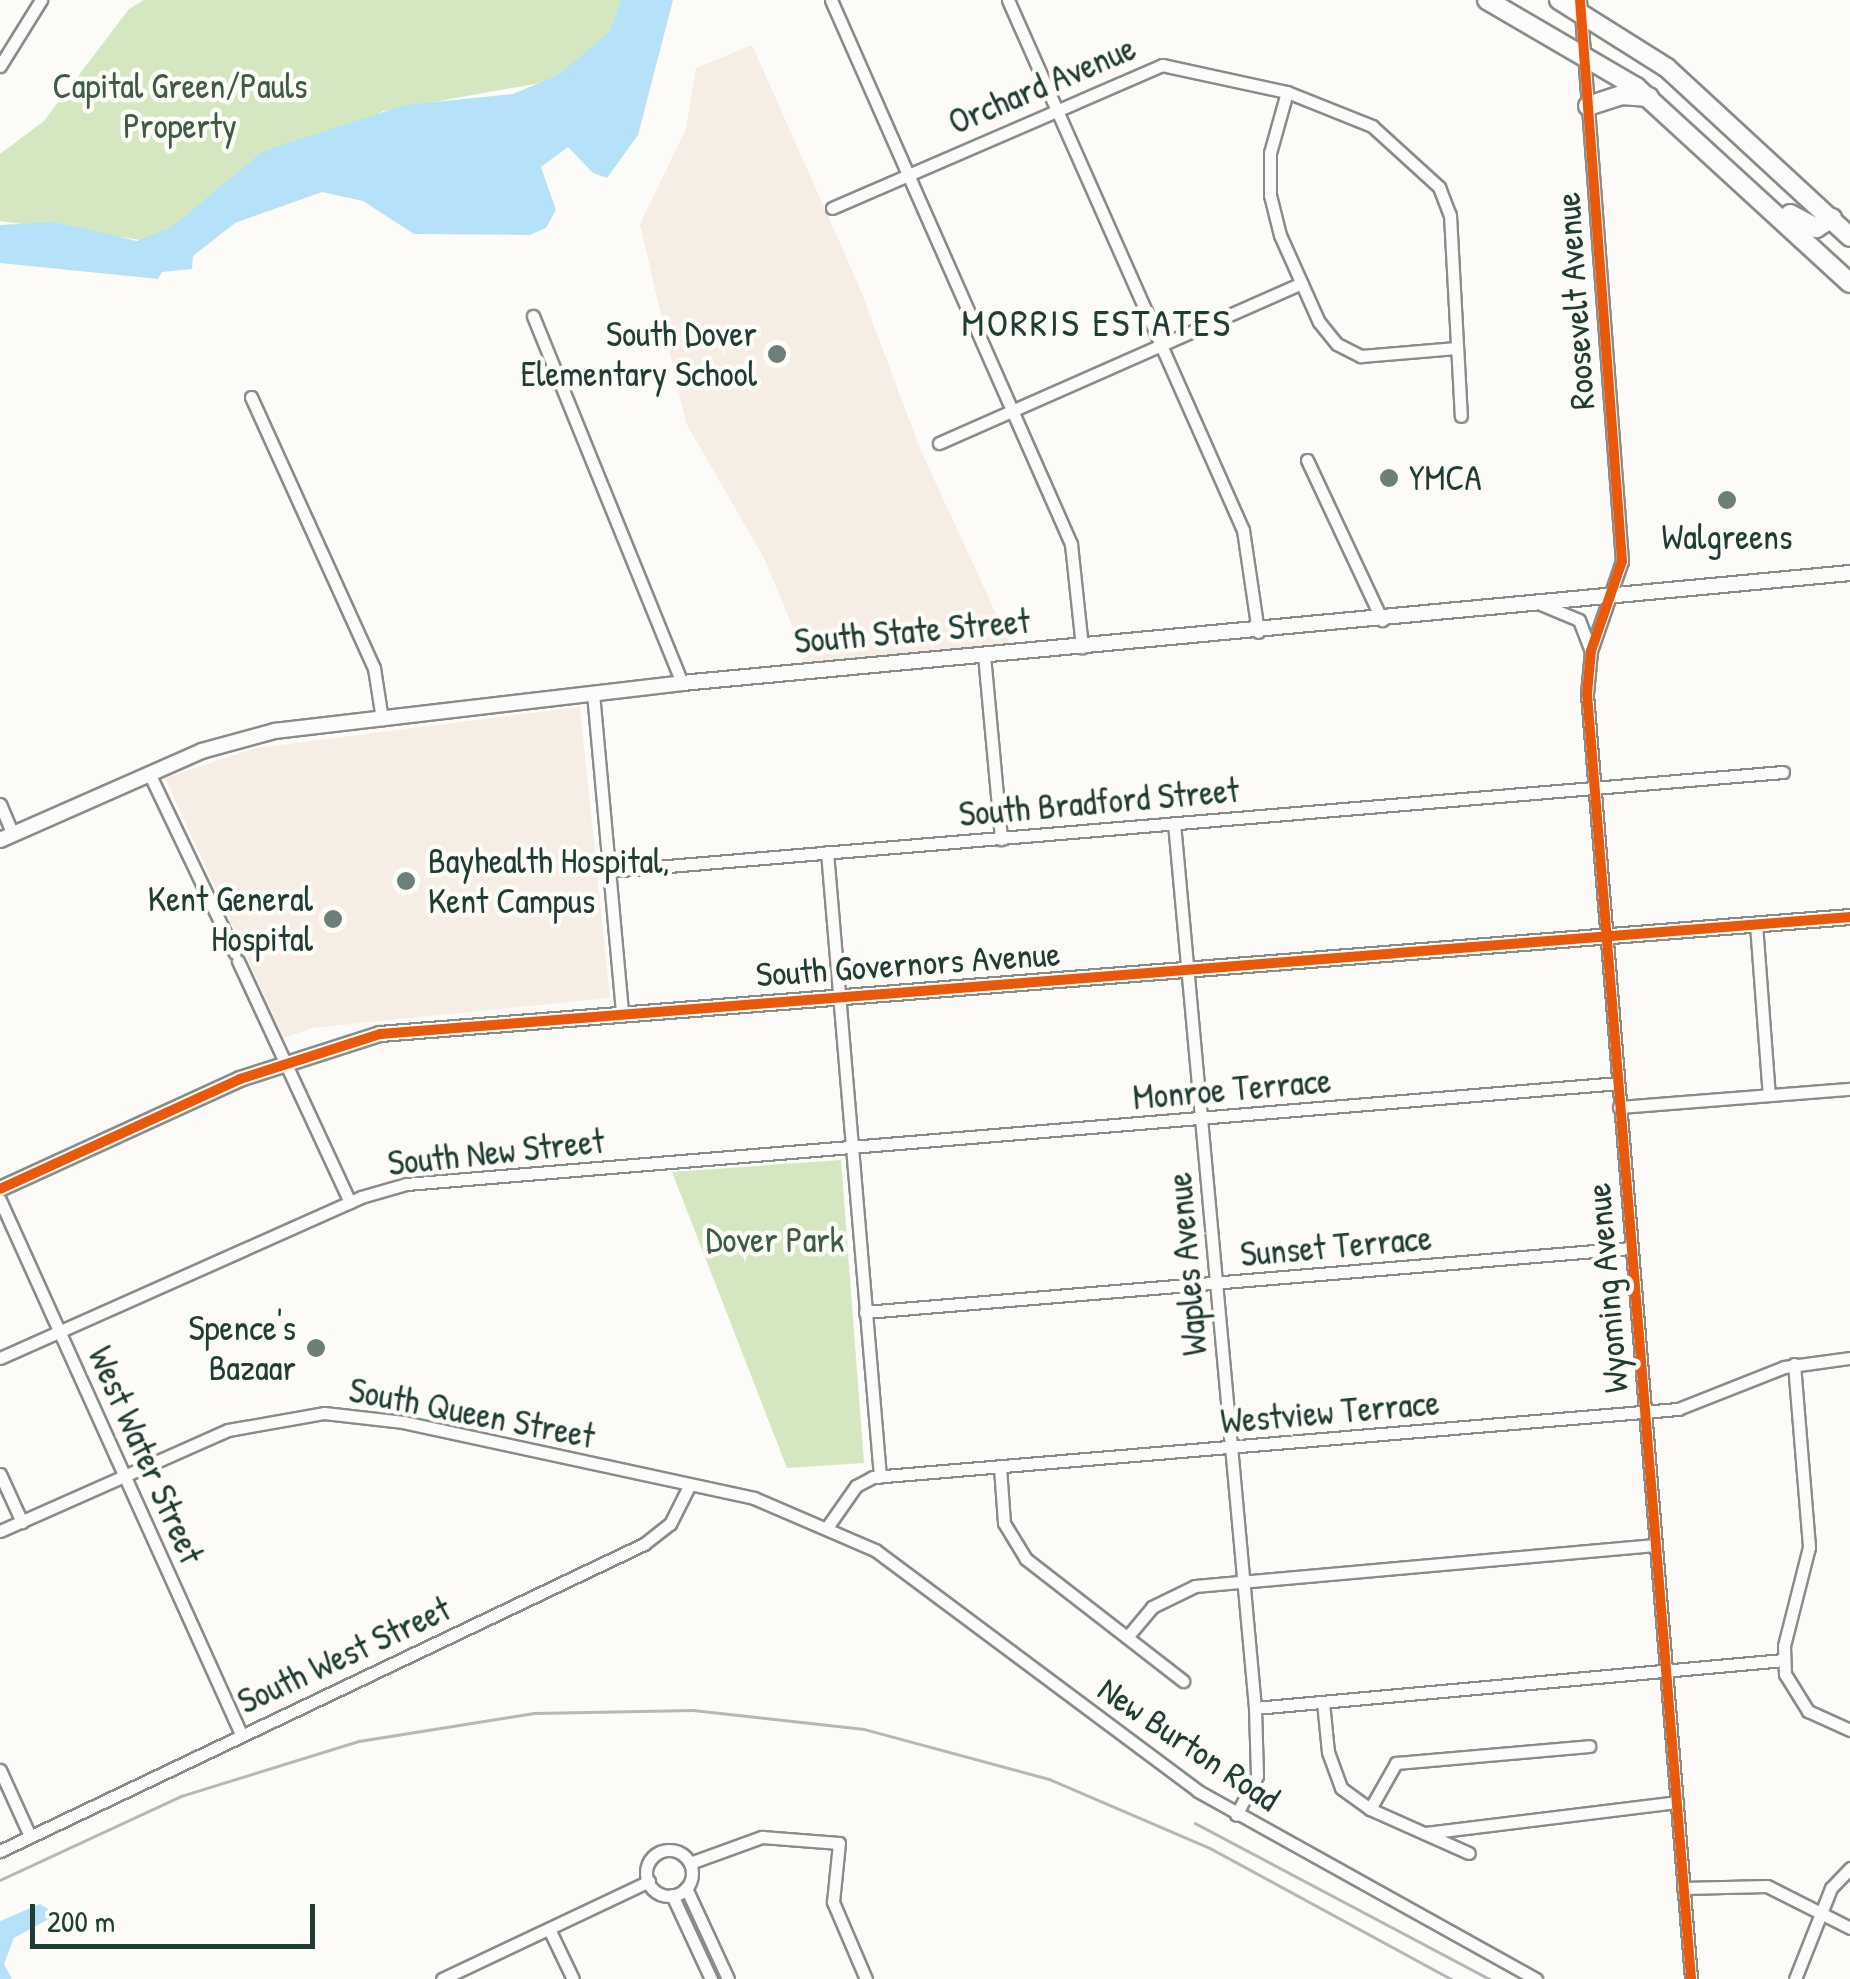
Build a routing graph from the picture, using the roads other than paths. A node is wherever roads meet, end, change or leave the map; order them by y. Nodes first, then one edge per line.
1 (41, 0) edge
2 (830, 0) edge
3 (1008, 0) edge
4 (1487, 0) edge
5 (1559, 0) edge
6 (1580, 10) edge
7 (1545, 29) junction
8 (1584, 52) junction
9 (0, 66) edge
10 (1287, 92) junction
11 (1649, 97) junction
12 (1056, 106) junction
13 (1588, 106) junction
14 (1705, 144) junction
15 (909, 173) junction
16 (832, 208) dead end
17 (1832, 218) junction
18 (1850, 236) edge
19 (1301, 283) junction
20 (1850, 284) edge
21 (532, 316) dead end
22 (1160, 345) junction
23 (1457, 348) junction
24 (252, 397) dead end
25 (1013, 410) junction
26 (1461, 416) dead end
27 (939, 443) dead end
28 (1307, 460) dead end
29 (1850, 572) edge
30 (1611, 596) junction
31 (1538, 604) junction
32 (1382, 620) junction
33 (1258, 632) junction
34 (1082, 646) junction
35 (1591, 653) junction
36 (984, 655) junction
37 (682, 682) junction
38 (593, 693) junction
39 (382, 719) junction
40 (1783, 772) dead end
41 (149, 773) junction
42 (1594, 786) junction
43 (0, 804) edge
44 (1174, 823) junction
45 (7, 837) edge
46 (1001, 839) junction
47 (827, 852) junction
48 (609, 871) junction
49 (1850, 917) edge
50 (1756, 924) junction
51 (1606, 939) junction
52 (1190, 970) junction
53 (839, 996) junction
54 (622, 1013) junction
55 (284, 1061) junction
56 (1618, 1082) junction
57 (1850, 1089) edge
58 (1769, 1095) junction
59 (1620, 1107) junction
60 (1202, 1119) junction
61 (852, 1149) junction
62 (0, 1189) edge
63 (0, 1200) edge
64 (350, 1202) junction
65 (1631, 1248) junction
66 (1217, 1284) junction
67 (865, 1312) junction
68 (60, 1330) junction
69 (0, 1358) edge
70 (1850, 1358) edge
71 (1794, 1364) junction
72 (1644, 1412) junction
73 (1230, 1448) junction
74 (1000, 1467) junction
75 (0, 1474) edge
76 (124, 1474) junction
77 (880, 1477) junction
78 (689, 1486) junction
79 (22, 1522) junction
80 (828, 1526) junction
81 (0, 1532) edge
82 (1656, 1544) junction
83 (1244, 1580) junction
84 (1128, 1636) junction
85 (1783, 1660) junction
86 (1666, 1672) junction
87 (1183, 1681) dead end
88 (1323, 1702) junction
89 (1255, 1708) junction
90 (1850, 1730) edge
91 (241, 1734) junction
92 (1589, 1746) dead end
93 (0, 1770) edge
94 (1676, 1802) junction
95 (1370, 1809) junction
96 (1236, 1814) junction
97 (1425, 1833) junction
98 (30, 1836) junction
99 (0, 1851) edge
100 (1469, 1853) dead end
101 (690, 1863) junction
102 (1850, 1868) edge
103 (649, 1881) junction
104 (686, 1888) junction
105 (1683, 1888) junction
106 (672, 1895) junction
107 (1820, 1912) junction
108 (1850, 1928) edge
109 (550, 1929) junction
110 (442, 1979) edge
111 (573, 1979) edge
112 (710, 1979) edge
113 (728, 1979) edge
114 (866, 1979) edge
115 (1536, 1979) edge
116 (1691, 1979) edge
117 (1794, 1979) edge

1 - 9 street
2 - 15 street
3 - 12 street
4 - 7 highway
5 - 6 highway
6 - 7 highway
6 - 8 street, Roosevelt Avenue
6 - 17 highway
7 - 8 highway
8 - 11 highway
8 - 13 street, Roosevelt Avenue
10 - 12 street, Orchard Avenue
10 - 19 street
10 - 23 street, Orchard Avenue
11 - 13 highway
11 - 14 highway
12 - 15 street, Orchard Avenue
12 - 22 street
13 - 30 street, Roosevelt Avenue
14 - 17 highway
14 - 20 highway
15 - 16 street, Orchard Avenue
15 - 25 street
17 - 18 highway
19 - 22 street
19 - 23 street
21 - 37 street
22 - 25 street
22 - 33 street
23 - 26 street, Orchard Avenue
24 - 39 street
25 - 27 street
25 - 34 street
28 - 32 street
29 - 30 main road, South State Street
30 - 31 main road, South State Street
30 - 35 street, Wyoming Avenue
31 - 32 main road, South State Street
31 - 35 street
32 - 33 main road, South State Street
33 - 34 main road, South State Street
34 - 36 main road, South State Street
35 - 42 street, Wyoming Avenue
36 - 37 main road, South State Street
36 - 46 street
37 - 38 main road, South State Street
38 - 39 main road, South State Street
38 - 48 street
39 - 41 main road, South State Street
40 - 42 street, South Bradford Street
41 - 45 main road, South State Street
41 - 55 street
42 - 44 street, South Bradford Street
42 - 51 street, Wyoming Avenue
43 - 45 street
44 - 46 street, South Bradford Street
44 - 52 street, Waples Avenue
46 - 47 street, South Bradford Street
47 - 48 street, South Bradford Street
47 - 53 street
48 - 54 street
49 - 50 main road, South Governors Avenue
50 - 51 main road, South Governors Avenue
50 - 58 street
51 - 52 main road, South Governors Avenue
51 - 56 street, Wyoming Avenue
52 - 53 main road, South Governors Avenue
52 - 60 street, Waples Avenue
53 - 54 main road, South Governors Avenue
53 - 61 street
54 - 55 main road, South Governors Avenue
55 - 62 main road, South Governors Avenue
55 - 64 street
56 - 59 street, Wyoming Avenue
56 - 60 street, Monroe Terrace
57 - 58 street
58 - 59 street
59 - 65 street, Wyoming Avenue
60 - 61 street, Monroe Terrace
60 - 66 street, Waples Avenue
61 - 64 street, South New Street
61 - 67 street
63 - 68 street, West Water Street
64 - 68 street, South New Street
65 - 66 street, Sunset Terrace
65 - 72 street, Wyoming Avenue
66 - 67 street, Sunset Terrace
66 - 73 street, Waples Avenue
67 - 77 street
68 - 69 street, South New Street
68 - 76 street, West Water Street
70 - 71 street, Westview Terrace
71 - 72 street, Westview Terrace
71 - 85 street
72 - 73 street, Westview Terrace
72 - 82 street, Wyoming Avenue
73 - 74 street, Westview Terrace
73 - 83 street, Waples Avenue
74 - 77 street, Westview Terrace
74 - 84 street
75 - 79 street
76 - 78 street, South Queen Street
76 - 79 street, South Queen Street
76 - 91 street, West Water Street
77 - 80 street
78 - 80 street, South Queen Street
78 - 91 street, South West Street
79 - 81 street, South Queen Street
80 - 96 street, New Burton Road
82 - 83 street
82 - 86 street, Wyoming Avenue
83 - 84 street
83 - 89 street, Waples Avenue
84 - 87 street
85 - 86 street
85 - 90 street
86 - 88 street
86 - 94 street, Wyoming Avenue
88 - 89 street
88 - 95 street
89 - 96 street, Waples Avenue
91 - 98 street, South West Street
92 - 95 street
93 - 98 street
94 - 97 street
94 - 105 street, Wyoming Avenue
95 - 97 street
96 - 115 street, New Burton Road
97 - 100 street
98 - 99 street, South West Street
101 - 103 street
101 - 104 street
101 - 114 street
102 - 107 street
103 - 106 street
103 - 109 street
104 - 106 street
104 - 113 street
105 - 107 street
105 - 116 street, Wyoming Avenue
106 - 112 street
107 - 108 street
107 - 117 street
109 - 110 street
109 - 111 street

